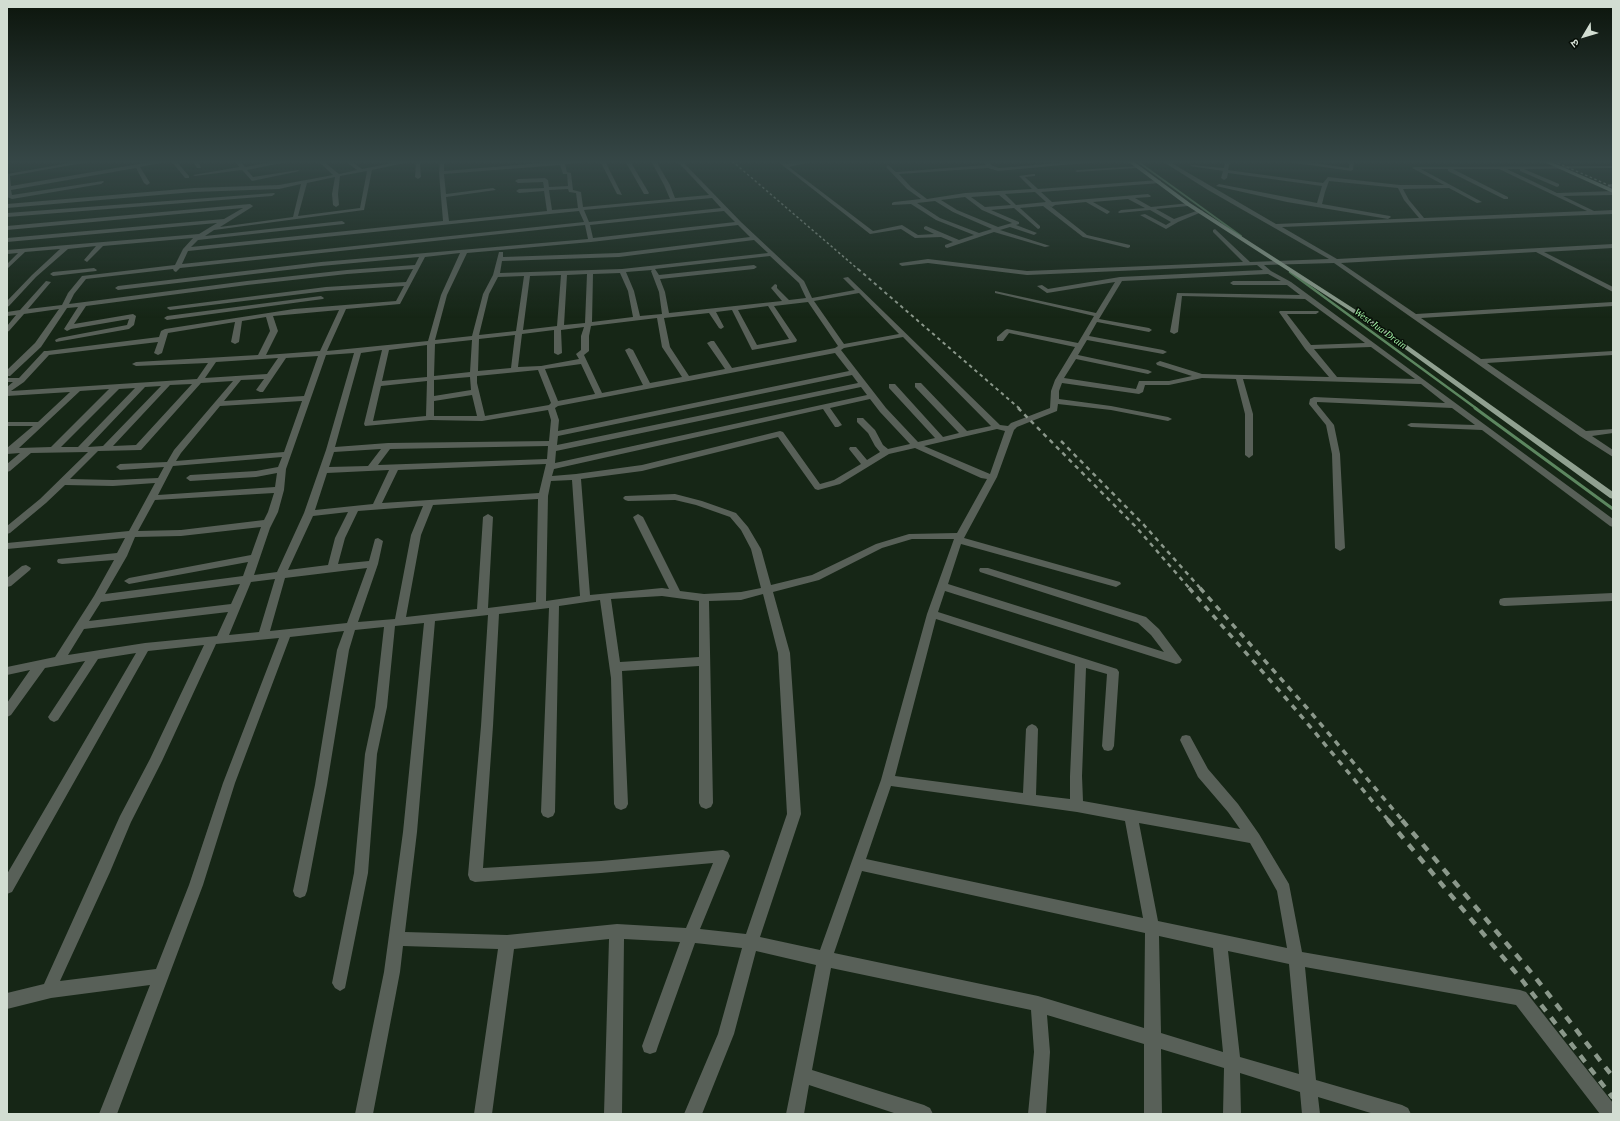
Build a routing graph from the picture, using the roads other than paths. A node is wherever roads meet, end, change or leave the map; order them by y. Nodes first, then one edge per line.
1 (28, 213) edge
2 (169, 213) edge
3 (237, 213) edge
4 (296, 213) edge
5 (333, 213) edge
6 (344, 213) edge
7 (445, 213) edge
8 (536, 213) edge
9 (582, 213) edge
10 (682, 213) edge
11 (729, 213) edge
12 (846, 213) edge
13 (929, 213) edge
14 (959, 213) edge
15 (995, 213) edge
16 (1024, 213) edge
17 (1055, 213) edge
18 (1160, 213) edge
19 (1195, 213) edge
20 (1204, 213) edge
21 (1253, 213) edge
22 (1365, 213) edge
23 (1418, 213) edge
24 (1561, 213) edge
25 (7, 215) edge
26 (1143, 215) dead end
27 (295, 218) junction
28 (1422, 219) junction
29 (1402, 220) junction
30 (224, 221) junction
31 (1174, 221) junction
32 (446, 222) junction
33 (342, 223) junction
34 (587, 223) junction
35 (738, 223) junction
36 (1009, 225) junction
37 (1276, 226) junction
38 (1038, 227) dead end
39 (7, 228) edge
40 (926, 228) dead end
41 (210, 230) junction
42 (996, 230) junction
43 (1215, 231) dead end
44 (1034, 232) dead end
45 (340, 233) junction
46 (940, 235) junction
47 (979, 236) junction
48 (196, 237) junction
49 (755, 238) junction
50 (7, 240) edge
51 (338, 240) dead end
52 (591, 240) junction
53 (958, 242) junction
54 (101, 244) junction
55 (947, 246) dead end
56 (1047, 246) dead end
57 (1128, 246) dead end
58 (1613, 246) edge
59 (66, 247) junction
60 (186, 249) junction
61 (502, 249) junction
62 (24, 250) junction
63 (334, 250) junction
64 (1537, 250) junction
65 (7, 252) edge
66 (464, 252) junction
67 (768, 254) dead end
68 (423, 255) junction
69 (500, 259) junction
70 (87, 260) dead end
71 (182, 260) junction
72 (1336, 261) junction
73 (339, 262) junction
74 (1276, 262) junction
75 (1248, 263) junction
76 (1258, 263) junction
77 (902, 264) dead end
78 (179, 266) junction
79 (7, 267) edge
80 (754, 267) dead end
81 (417, 268) junction
82 (653, 268) junction
83 (622, 271) junction
84 (1269, 272) junction
85 (564, 273) junction
86 (590, 273) junction
87 (53, 274) dead end
88 (173, 274) dead end
89 (330, 274) junction
90 (527, 274) junction
91 (496, 275) junction
92 (657, 277) junction
93 (180, 278) junction
94 (846, 278) dead end
95 (1120, 279) junction
96 (48, 282) dead end
97 (1233, 283) dead end
98 (1289, 283) junction
99 (409, 284) junction
100 (775, 286) dead end
101 (1040, 286) dead end
102 (118, 288) dead end
103 (1613, 290) edge
104 (860, 291) junction
105 (997, 292) dead end
106 (176, 293) junction
107 (1307, 297) junction
108 (321, 298) dead end
109 (810, 300) junction
110 (787, 302) junction
111 (770, 304) junction
112 (1613, 304) edge
113 (7, 305) edge
114 (83, 305) junction
115 (344, 307) junction
116 (64, 308) junction
117 (170, 308) junction
118 (734, 308) junction
119 (710, 310) junction
120 (22, 312) junction
121 (1316, 312) dead end
122 (7, 314) edge
123 (269, 315) junction
124 (663, 315) junction
125 (1415, 316) junction
126 (167, 318) junction
127 (637, 318) junction
128 (1097, 318) junction
129 (240, 319) junction
130 (588, 325) junction
131 (68, 327) junction
132 (721, 327) dead end
133 (559, 328) junction
134 (7, 330) edge
135 (1149, 330) dead end
136 (165, 331) junction
137 (518, 332) junction
138 (1174, 332) dead end
139 (905, 335) junction
140 (1085, 337) junction
141 (476, 338) junction
142 (1000, 339) dead end
143 (59, 340) junction
144 (162, 342) junction
145 (235, 342) dead end
146 (431, 343) junction
147 (711, 343) dead end
148 (1373, 345) junction
149 (1080, 346) junction
150 (1308, 347) junction
151 (386, 348) junction
152 (839, 348) junction
153 (629, 350) dead end
154 (358, 351) junction
155 (48, 352) junction
156 (324, 352) junction
157 (1163, 352) dead end
158 (158, 353) dead end
159 (558, 353) dead end
160 (1613, 353) edge
161 (284, 355) junction
162 (1074, 356) junction
163 (261, 357) junction
164 (41, 360) junction
165 (214, 360) junction
166 (584, 361) junction
167 (1479, 362) junction
168 (1160, 363) dead end
169 (136, 364) dead end
170 (541, 368) junction
171 (514, 370) junction
172 (730, 371) junction
173 (854, 372) junction
174 (1148, 372) dead end
175 (7, 374) edge
176 (474, 375) junction
177 (269, 376) junction
178 (1202, 376) junction
179 (1239, 377) junction
180 (239, 378) junction
181 (431, 379) junction
182 (687, 379) junction
183 (1334, 379) junction
184 (7, 380) edge
185 (20, 380) junction
186 (1059, 380) junction
187 (199, 381) junction
188 (1423, 382) junction
189 (168, 383) junction
190 (377, 384) junction
191 (862, 384) junction
192 (142, 385) junction
193 (918, 385) dead end
194 (648, 386) junction
195 (892, 386) dead end
196 (116, 387) junction
197 (77, 390) junction
198 (260, 390) dead end
199 (7, 392) edge
200 (475, 392) junction
201 (600, 396) junction
202 (871, 396) junction
203 (308, 398) junction
204 (430, 400) junction
205 (1054, 401) junction
206 (217, 404) junction
207 (553, 405) junction
208 (825, 406) junction
209 (1454, 406) junction
210 (430, 418) junction
211 (482, 419) junction
212 (1168, 419) dead end
213 (860, 420) dead end
214 (7, 424) edge
215 (41, 424) junction
216 (838, 425) dead end
217 (1411, 425) dead end
218 (1004, 428) junction
219 (1483, 428) junction
220 (1613, 431) edge
221 (965, 434) junction
222 (1583, 434) junction
223 (940, 439) junction
224 (553, 442) junction
225 (388, 446) junction
226 (917, 446) junction
227 (105, 449) junction
228 (852, 449) dead end
229 (53, 450) junction
230 (80, 450) junction
231 (95, 450) junction
232 (330, 450) junction
233 (9, 451) edge
234 (28, 451) junction
235 (886, 452) junction
236 (287, 454) junction
237 (1613, 454) edge
238 (1249, 455) dead end
239 (171, 464) junction
240 (550, 464) junction
241 (866, 464) junction
242 (120, 466) dead end
243 (395, 467) junction
244 (371, 468) junction
245 (282, 469) junction
246 (7, 470) edge
247 (324, 470) junction
248 (576, 477) junction
249 (993, 477) junction
250 (190, 478) dead end
251 (546, 479) junction
252 (162, 480) junction
253 (62, 482) junction
254 (280, 490) junction
255 (543, 496) junction
256 (1613, 496) edge
257 (152, 498) junction
258 (628, 498) dead end
259 (429, 503) junction
260 (376, 506) junction
261 (354, 509) junction
262 (309, 513) junction
263 (638, 516) dead end
264 (488, 517) dead end
265 (268, 523) junction
266 (1613, 524) edge
267 (7, 531) edge
268 (132, 534) junction
269 (959, 538) junction
270 (378, 541) dead end
271 (7, 546) edge
272 (1340, 548) dead end
273 (122, 556) junction
274 (255, 557) junction
275 (62, 561) dead end
276 (373, 564) junction
277 (26, 568) dead end
278 (332, 568) junction
279 (984, 570) dead end
280 (281, 575) junction
281 (246, 580) junction
282 (129, 581) dead end
283 (7, 584) edge
284 (1116, 584) dead end
285 (941, 586) junction
286 (767, 589) junction
287 (676, 594) junction
288 (605, 596) junction
289 (1613, 597) edge
290 (704, 598) junction
291 (97, 599) junction
292 (585, 599) junction
293 (1504, 602) dead end
294 (554, 603) junction
295 (541, 605) junction
296 (235, 607) junction
297 (494, 610) junction
298 (482, 612) junction
299 (932, 614) junction
300 (430, 618) junction
301 (395, 622) junction
302 (80, 626) junction
303 (352, 627) junction
304 (286, 634) junction
305 (263, 636) junction
306 (216, 641) junction
307 (145, 647) junction
308 (95, 654) junction
309 (59, 661) junction
310 (704, 661) junction
311 (1081, 662) junction
312 (41, 664) junction
313 (615, 667) junction
314 (7, 671) edge
315 (7, 712) edge
316 (54, 716) dead end
317 (1032, 729) dead end
318 (1186, 740) dead end
319 (1108, 746) dead end
320 (887, 780) junction
321 (1029, 799) junction
322 (621, 804) dead end
323 (706, 804) dead end
324 (1077, 806) junction
325 (548, 812) dead end
326 (1131, 816) junction
327 (1253, 837) junction
328 (858, 864) junction
329 (7, 887) edge
330 (300, 892) dead end
331 (1152, 927) junction
332 (618, 931) junction
333 (690, 935) junction
334 (396, 939) junction
335 (507, 942) junction
336 (751, 942) junction
337 (1220, 942) junction
338 (1296, 958) junction
339 (825, 959) junction
340 (161, 976) junction
341 (340, 983) dead end
342 (51, 990) junction
343 (7, 1001) edge
344 (1038, 1004) junction
345 (1153, 1039) junction
346 (650, 1046) dead end
347 (1232, 1063) junction
348 (803, 1074) junction
349 (1308, 1086) junction
350 (1386, 1111) edge
351 (108, 1114) edge
352 (364, 1114) edge
353 (483, 1114) edge
354 (612, 1114) edge
355 (693, 1114) edge
356 (795, 1114) edge
357 (924, 1114) edge
358 (1037, 1114) edge
359 (1153, 1114) edge
360 (1232, 1114) edge
361 (1311, 1114) edge
362 (1402, 1114) edge
363 (1611, 1114) edge

1 - 25 street
2 - 39 street
3 - 30 street
4 - 27 street
5 - 27 street
6 - 33 street
7 - 32 street
8 - 32 street
9 - 34 street
10 - 34 street
11 - 35 street
12 - 46 street
13 - 47 street
14 - 42 street
15 - 36 street
16 - 38 street
17 - 57 street
18 - 31 street
19 - 31 street
20 - 74 main road
21 - 37 street
22 - 29 street
23 - 28 street
24 - 28 street
26 - 31 street
27 - 41 street
28 - 29 street
29 - 37 street
30 - 41 street
30 - 50 street
32 - 45 street
33 - 45 street
33 - 48 street
34 - 52 street
34 - 63 street
35 - 49 street
35 - 52 street
36 - 42 street
36 - 44 street
37 - 72 street
40 - 46 street
41 - 48 street
42 - 47 street
42 - 56 street
43 - 75 street
45 - 51 street
45 - 60 street
46 - 53 street
47 - 53 street
48 - 54 street
48 - 60 street
49 - 69 street
49 - 109 street
52 - 61 street
53 - 55 street
54 - 59 street
54 - 70 street
58 - 64 street
59 - 62 street
59 - 113 street
60 - 71 street
61 - 66 street
61 - 69 street
62 - 65 street
62 - 79 street
63 - 71 street
63 - 73 street
63 - 78 street
64 - 72 street
64 - 103 street
66 - 68 street
66 - 146 street
67 - 82 street
68 - 73 street
68 - 81 street
69 - 91 street
71 - 78 street
71 - 87 street
72 - 74 street
72 - 125 street
73 - 89 street
73 - 93 street
74 - 76 street
74 - 256 main road
75 - 76 street
75 - 77 street
76 - 84 street
78 - 88 street
78 - 116 street
80 - 92 street
81 - 89 street
81 - 99 street
82 - 83 street
82 - 92 street
83 - 86 street
83 - 127 street
84 - 95 street
84 - 98 street
85 - 86 street
85 - 90 street
85 - 133 street
86 - 130 street
89 - 106 street
90 - 91 street
90 - 137 street
91 - 141 street
92 - 124 street
93 - 102 street
93 - 106 street
94 - 104 street
95 - 101 street
95 - 128 street
96 - 120 street
97 - 98 street
98 - 107 street
99 - 115 street
99 - 117 street
100 - 110 street
104 - 109 street
104 - 139 street
105 - 128 street
106 - 114 street
106 - 117 street
107 - 138 street
107 - 148 street
108 - 126 street
109 - 110 street
109 - 152 street
110 - 111 street
111 - 118 street
111 - 118 street
112 - 125 street
114 - 116 street
114 - 131 street
115 - 123 street
115 - 156 street
116 - 120 street
116 - 175 street
117 - 126 street
118 - 119 street
119 - 124 street
119 - 132 street
120 - 122 street
120 - 134 street
121 - 150 street
123 - 129 street
123 - 163 street
124 - 127 street
124 - 182 street
125 - 167 street
126 - 136 street
127 - 130 street
128 - 135 street
128 - 140 street
129 - 136 street
129 - 145 street
130 - 133 street
130 - 166 street
131 - 143 street
131 - 143 street
133 - 137 street
133 - 159 street
136 - 144 street
137 - 141 street
137 - 171 street
139 - 152 street
139 - 218 street
140 - 149 street
140 - 157 street
141 - 146 street
141 - 176 street
142 - 149 street
143 - 155 street
144 - 155 street
144 - 158 street
144 - 164 street
146 - 151 street
146 - 181 street
147 - 172 street
148 - 150 street
148 - 188 street
149 - 162 street
150 - 183 street
151 - 154 street
151 - 190 street
152 - 172 street
152 - 173 street
153 - 194 street
154 - 156 street
154 - 232 street
155 - 164 street
156 - 161 street
156 - 203 street
160 - 167 street
161 - 163 street
161 - 177 street
162 - 174 street
162 - 186 street
163 - 165 street
164 - 185 street
165 - 169 street
165 - 187 street
166 - 170 street
166 - 201 street
167 - 222 street
168 - 178 street
170 - 171 street
170 - 207 street
171 - 176 street
172 - 182 street
173 - 191 street
173 - 224 street
176 - 181 street
176 - 200 street
177 - 180 street
177 - 198 street
178 - 179 street
178 - 186 street
179 - 183 street
179 - 238 street
180 - 187 street
180 - 206 street
181 - 190 street
181 - 204 street
182 - 194 street
183 - 188 street
184 - 185 street
185 - 199 street
186 - 205 street
187 - 189 street
187 - 227 street
188 - 209 street
189 - 192 street
189 - 227 street
190 - 210 street
191 - 202 street
191 - 224 street
192 - 196 street
192 - 230 street
193 - 221 street
194 - 201 street
195 - 223 street
196 - 197 street
196 - 229 street
197 - 199 street
197 - 215 street
200 - 204 street
200 - 211 street
201 - 207 street
202 - 208 street
202 - 226 street
203 - 206 street
203 - 236 street
204 - 210 street
205 - 212 street
205 - 218 street
206 - 239 street
207 - 211 street
207 - 224 street
208 - 216 street
208 - 240 street
209 - 219 street
209 - 272 street
210 - 211 street
213 - 235 street
214 - 215 street
215 - 233 street
217 - 219 street
218 - 221 street
218 - 249 street
219 - 266 street
220 - 222 street
221 - 223 street
222 - 237 street
223 - 226 street
224 - 225 street
224 - 240 street
225 - 232 street
225 - 244 street
226 - 235 street
226 - 249 street
227 - 231 street
228 - 241 street
229 - 230 street
229 - 234 street
230 - 231 street
231 - 253 street
232 - 247 street
233 - 234 street
234 - 246 street
235 - 241 street
236 - 239 street
236 - 245 street
239 - 242 street
239 - 252 street
240 - 243 street
240 - 251 street
241 - 248 street
243 - 244 street
243 - 260 street
244 - 247 street
245 - 250 street
245 - 254 street
247 - 262 street
248 - 251 street
248 - 292 street
249 - 269 street
251 - 255 street
252 - 253 street
252 - 257 street
253 - 267 street
254 - 257 street
254 - 265 street
255 - 259 street
255 - 295 street
257 - 268 street
258 - 286 street
259 - 260 street
259 - 301 street
260 - 261 street
261 - 262 street
261 - 278 street
262 - 280 street
263 - 287 street
264 - 298 street
265 - 268 street
265 - 274 street
268 - 271 street
268 - 273 street
269 - 284 street
269 - 285 street
269 - 286 street
270 - 276 street
273 - 275 street
273 - 291 street
274 - 281 street
274 - 282 street
276 - 278 street
276 - 303 street
277 - 283 street
278 - 280 street
279 - 285 street
280 - 281 street
280 - 305 street
281 - 291 street
281 - 296 street
285 - 299 street
286 - 290 street
286 - 336 street
287 - 288 street
287 - 290 street
288 - 292 street
288 - 313 street
289 - 293 street
290 - 310 street
291 - 302 street
292 - 294 street
294 - 295 street
294 - 325 street
295 - 297 street
296 - 302 street
296 - 306 street
297 - 298 street
297 - 333 street
298 - 300 street
299 - 311 street
299 - 320 street
300 - 301 street
300 - 334 street
301 - 303 street
301 - 341 street
302 - 309 street
303 - 304 street
303 - 330 street
304 - 305 street
304 - 340 street
305 - 306 street
306 - 307 street
306 - 342 street
307 - 308 street
307 - 329 street
308 - 309 street
308 - 316 street
309 - 312 street
310 - 313 street
310 - 323 street
311 - 319 street
311 - 324 street
312 - 314 street
312 - 315 street
313 - 322 street
317 - 321 street
318 - 327 street
320 - 321 street
320 - 328 street
321 - 324 street
324 - 326 street
326 - 327 street
326 - 331 street
327 - 338 street
328 - 331 street
328 - 339 street
331 - 337 street
331 - 345 street
332 - 333 street
332 - 335 street
332 - 354 street
333 - 336 street
333 - 346 street
334 - 335 street
334 - 352 street
335 - 353 street
336 - 339 street
336 - 355 street
337 - 338 street
337 - 347 street
338 - 349 street
338 - 363 street
339 - 344 street
339 - 348 street
340 - 342 street
340 - 351 street
342 - 343 street
344 - 345 street
344 - 358 street
345 - 347 street
345 - 359 street
347 - 349 street
347 - 360 street
348 - 356 street
348 - 357 street
349 - 350 street
349 - 361 street
350 - 362 street

